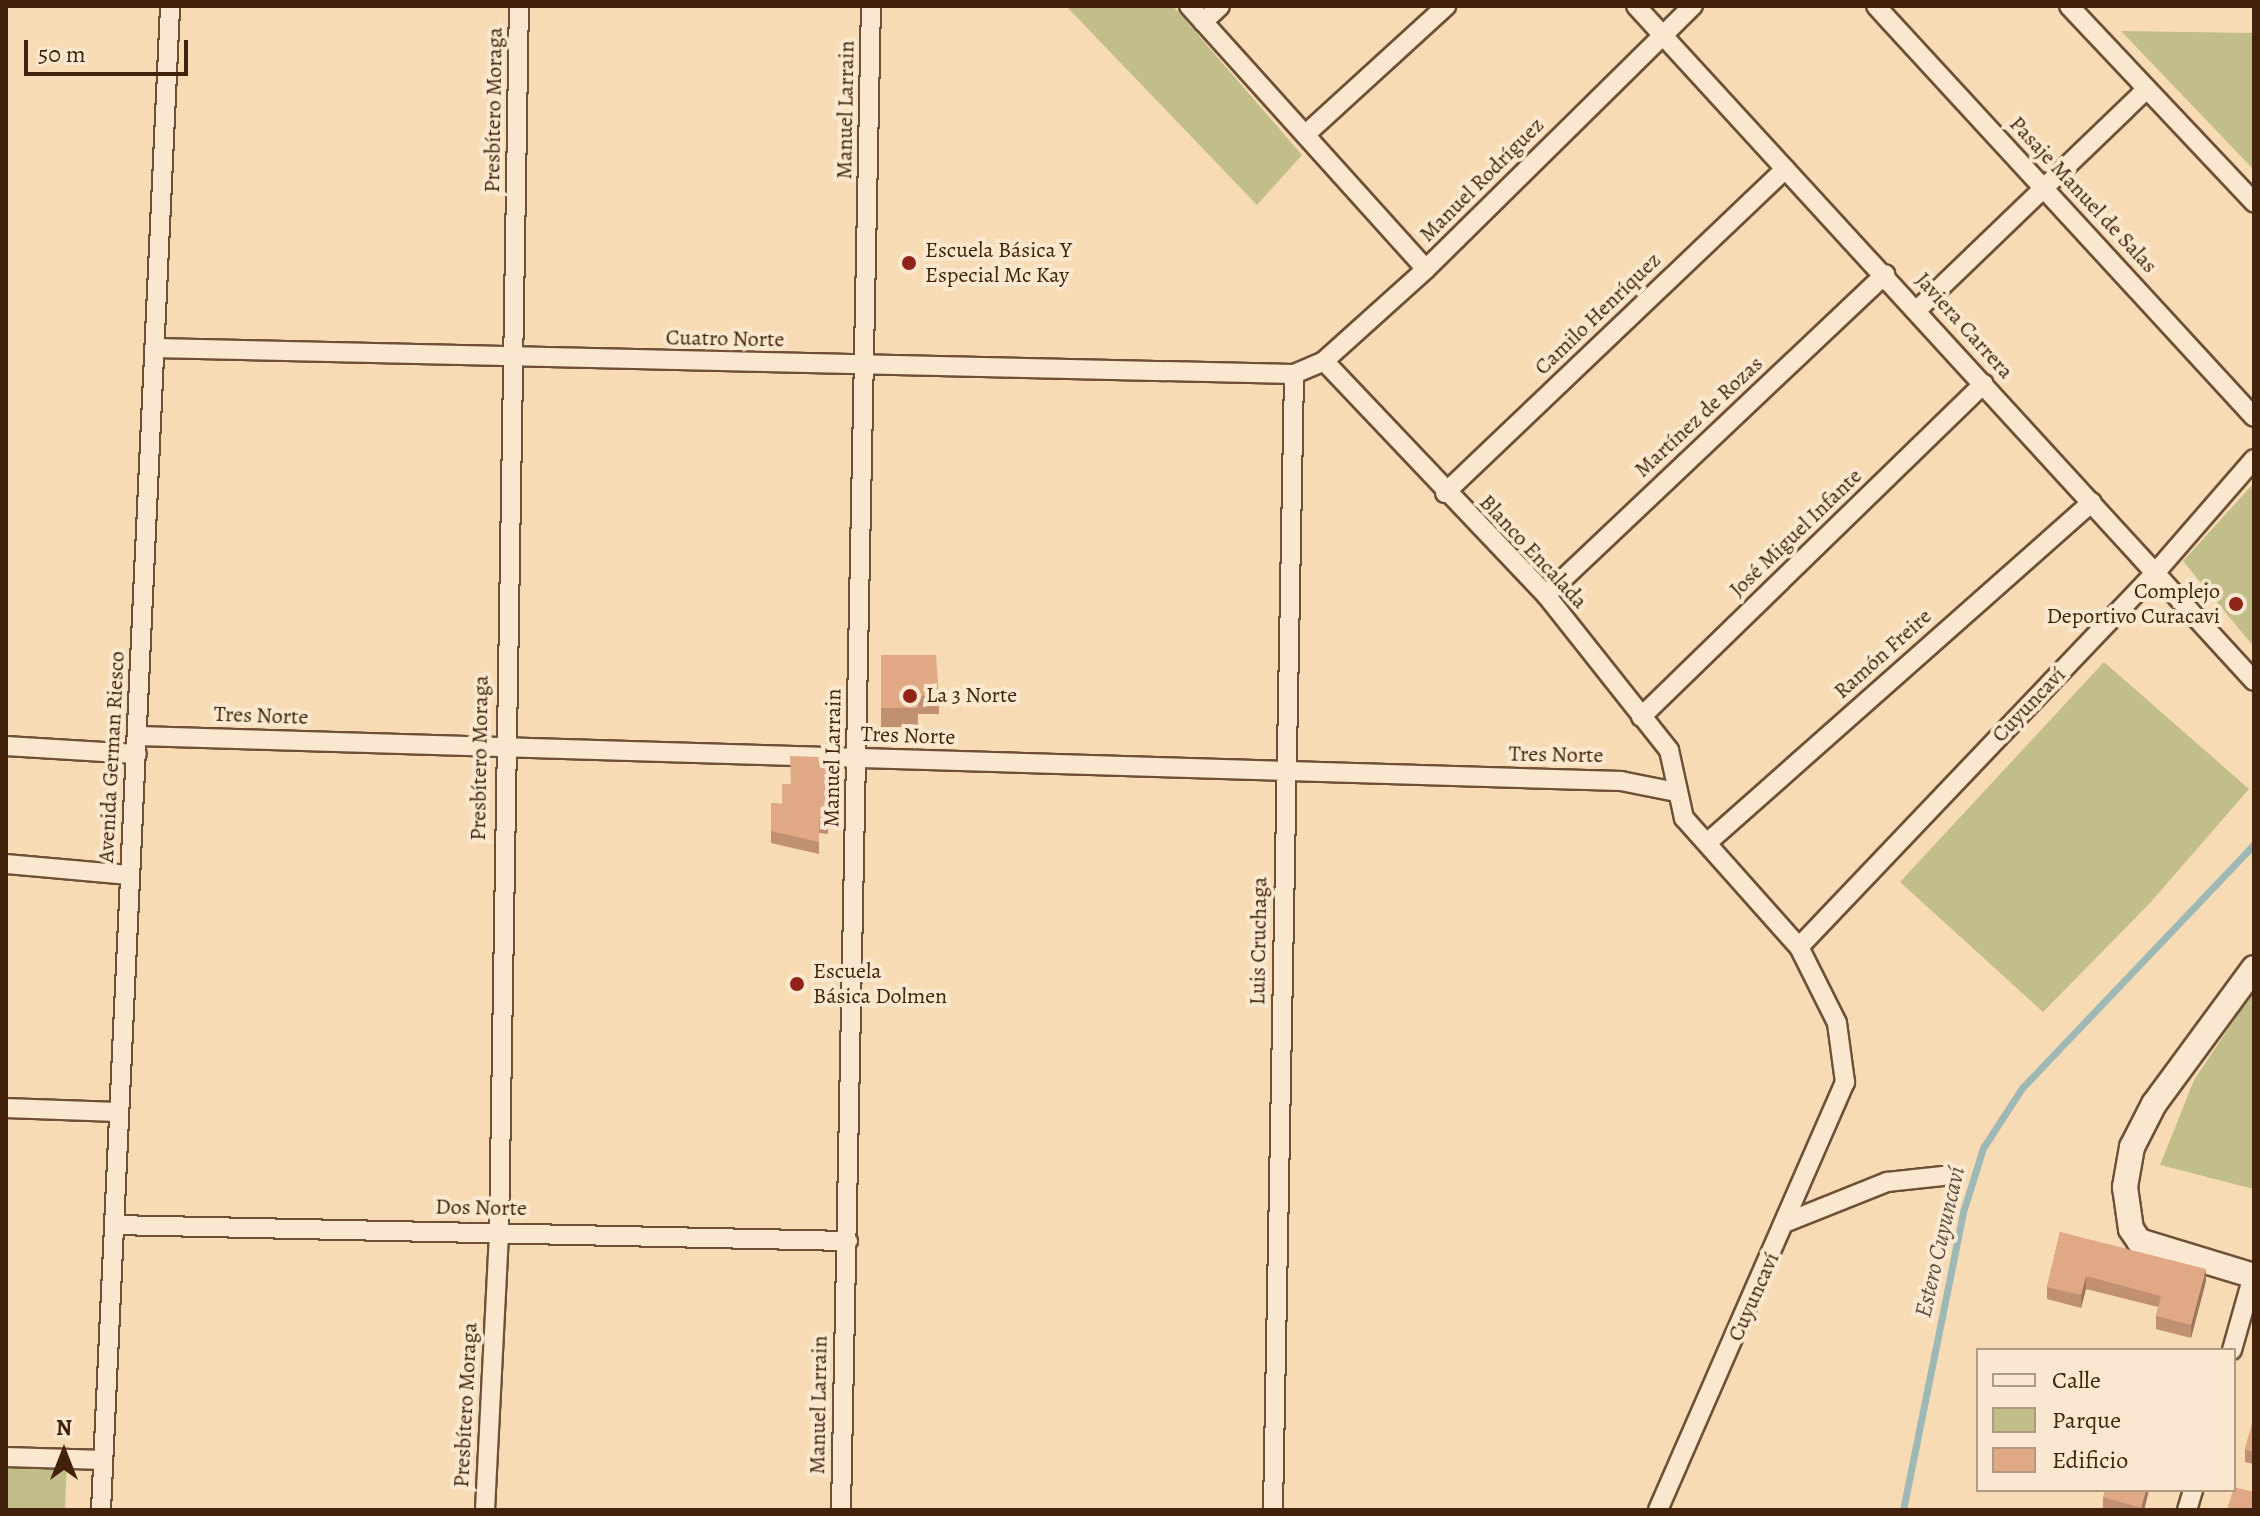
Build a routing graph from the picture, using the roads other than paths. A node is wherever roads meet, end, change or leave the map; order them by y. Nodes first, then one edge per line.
1 (170, 6) edge
2 (519, 6) edge
3 (871, 6) edge
4 (1189, 6) edge
5 (1220, 6) edge
6 (1446, 6) edge
7 (1636, 6) edge
8 (1693, 6) edge
9 (1876, 6) edge
10 (2069, 6) edge
11 (1203, 22) junction
12 (1663, 36) junction
13 (2147, 89) junction
14 (1306, 134) junction
15 (1785, 169) junction
16 (2045, 189) junction
17 (2254, 202) edge
18 (1426, 269) junction
19 (1885, 274) junction
20 (1917, 310) junction
21 (155, 348) junction
22 (514, 360) junction
23 (1324, 361) junction
24 (866, 365) junction
25 (1294, 374) junction
26 (1984, 384) junction
27 (2254, 417) edge
28 (2254, 459) edge
29 (1445, 493) junction
30 (2092, 502) junction
31 (2155, 573) junction
32 (1546, 595) junction
33 (2254, 681) edge
34 (1641, 717) junction
35 (138, 745) junction
36 (6, 746) edge
37 (503, 747) junction
38 (857, 759) junction
39 (1286, 772) junction
40 (1676, 792) junction
41 (1707, 843) junction
42 (6, 864) edge
43 (129, 875) junction
44 (1799, 947) junction
45 (2254, 968) edge
46 (6, 1108) edge
47 (116, 1112) junction
48 (1943, 1176) dead end
49 (1787, 1222) junction
50 (114, 1225) junction
51 (499, 1232) junction
52 (848, 1241) junction
53 (2254, 1276) edge
54 (2233, 1348) edge
55 (6, 1457) edge
56 (103, 1460) junction
57 (101, 1510) edge
58 (485, 1510) edge
59 (841, 1510) edge
60 (1273, 1510) edge
61 (1658, 1510) edge

1 - 21 street, Avenida German Riesco
2 - 22 street, Presbítero Moraga
3 - 24 street, Manuel Larrain
4 - 11 street
5 - 11 street
6 - 14 street
7 - 12 street, Javiera Carrera
8 - 12 street, Manuel Rodríguez
9 - 16 street, Pasaje Manuel de Salas
10 - 13 street
11 - 14 street
12 - 15 street, Javiera Carrera
12 - 18 street, Manuel Rodríguez
13 - 16 street
13 - 17 street
14 - 18 street
15 - 19 street, Javiera Carrera
15 - 29 street, Camilo Henríquez
16 - 20 street
16 - 27 street, Pasaje Manuel de Salas
18 - 23 street, Manuel Rodríguez
19 - 20 street, Javiera Carrera
19 - 32 street, Martínez de Rozas
20 - 26 street, Javiera Carrera
21 - 22 street, Cuatro Norte
21 - 35 street, Avenida German Riesco
22 - 24 street, Cuatro Norte
22 - 37 street, Presbítero Moraga
23 - 25 street, Manuel Rodríguez
23 - 29 street, Blanco Encalada
24 - 25 street, Cuatro Norte
24 - 38 street, Manuel Larrain
25 - 39 street, Luis Cruchaga
26 - 30 street, Javiera Carrera
26 - 34 street, José Miguel Infante
28 - 31 street, Cuyuncaví
29 - 32 street, Blanco Encalada
30 - 31 street, Javiera Carrera
30 - 41 street, Ramón Freire
31 - 33 street, Javiera Carrera
31 - 44 street, Cuyuncaví
32 - 34 street, Blanco Encalada
34 - 40 street, Blanco Encalada
35 - 36 street, Tres Norte
35 - 37 street, Tres Norte
35 - 43 street, Avenida German Riesco
37 - 38 street, Tres Norte
37 - 51 street, Presbítero Moraga
38 - 39 street, Tres Norte
38 - 52 street, Manuel Larrain
39 - 40 street, Tres Norte
39 - 60 street, Luis Cruchaga
40 - 41 street, Cuyuncaví
41 - 44 street, Cuyuncaví
42 - 43 street
43 - 47 street, Avenida German Riesco
44 - 49 street, Cuyuncaví
45 - 53 street
46 - 47 street
47 - 50 street, Avenida German Riesco
48 - 49 street
49 - 61 street, Cuyuncaví
50 - 51 street, Dos Norte
50 - 56 street, Avenida German Riesco
51 - 52 street, Dos Norte
51 - 58 street, Presbítero Moraga
52 - 59 street, Manuel Larrain
53 - 54 street
55 - 56 street
56 - 57 street, Avenida German Riesco

